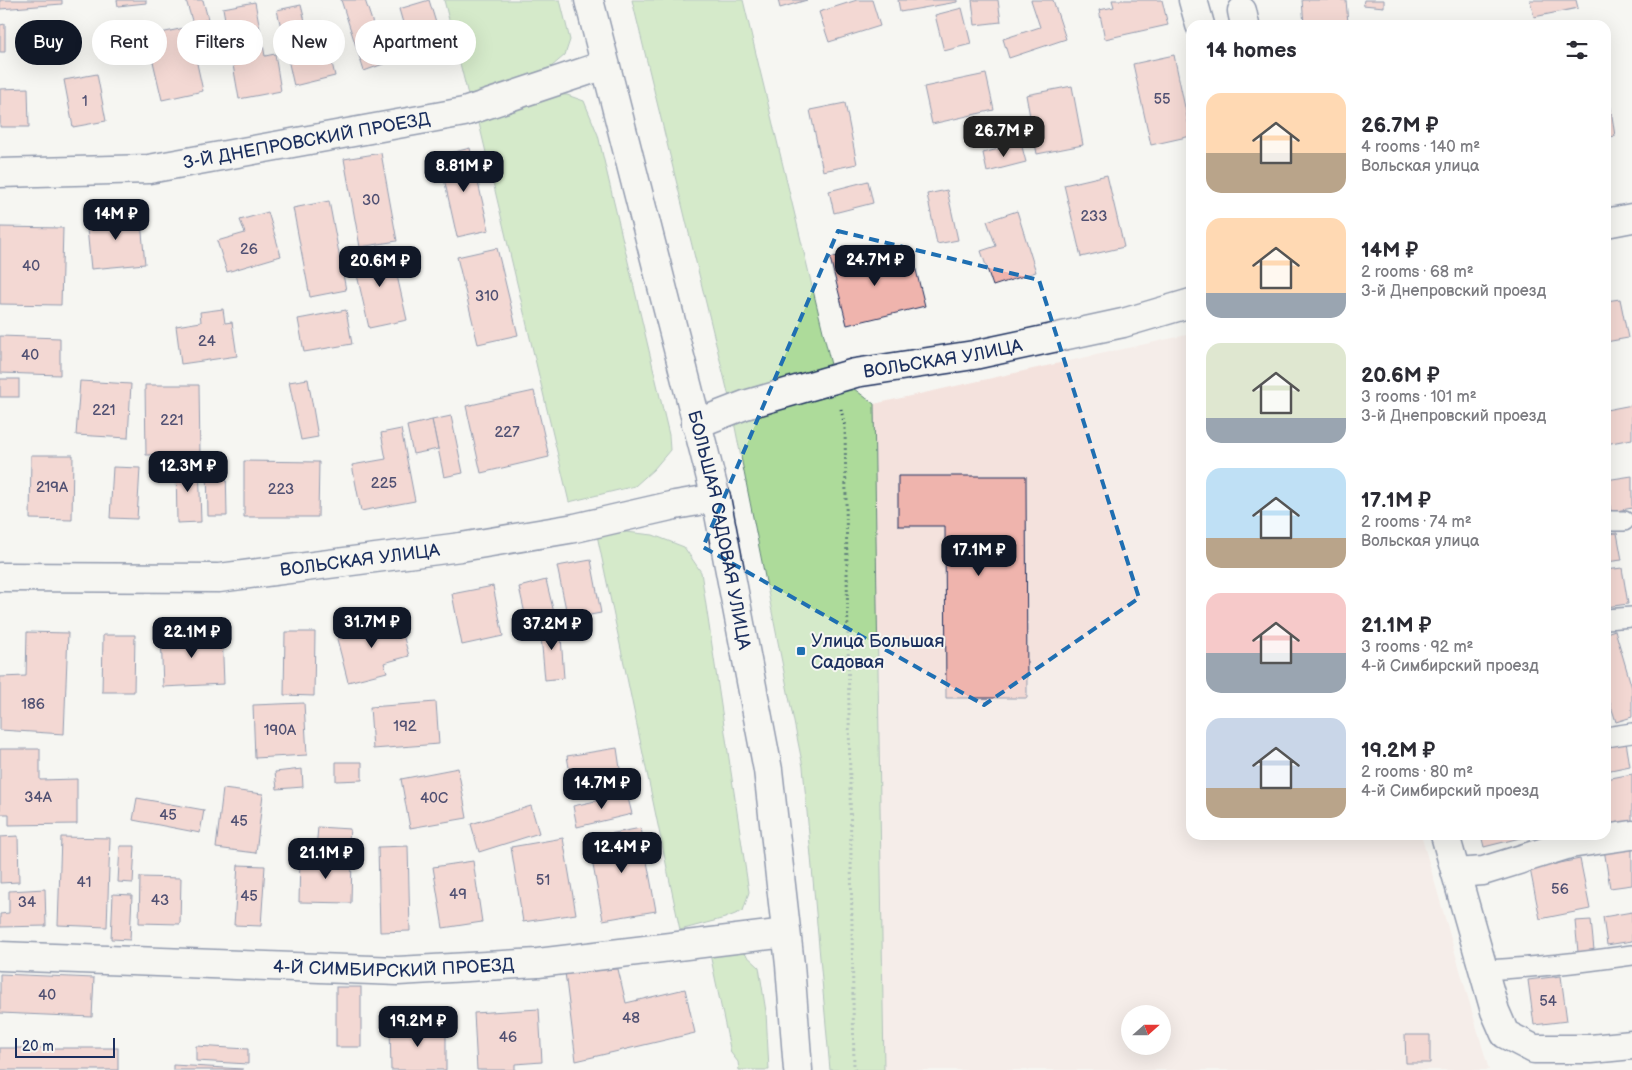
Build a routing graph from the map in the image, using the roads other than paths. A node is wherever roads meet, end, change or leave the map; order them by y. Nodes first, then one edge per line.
1 (589, 0) edge
2 (1193, 0) edge
3 (1199, 20) edge
4 (605, 64) junction
5 (0, 173) edge
6 (1632, 218) edge
7 (1611, 222) edge
8 (1186, 304) edge
9 (696, 424) junction
10 (716, 498) junction
11 (0, 577) edge
12 (1632, 617) edge
13 (1611, 619) edge
14 (1632, 732) edge
15 (1611, 736) edge
16 (1632, 835) edge
17 (1611, 838) edge
18 (1447, 840) edge
19 (1598, 840) edge
20 (1456, 874) junction
21 (786, 933) junction
22 (1632, 955) edge
23 (0, 956) edge
24 (1483, 970) junction
25 (1632, 1045) edge
26 (798, 1070) edge

1 - 4 street, БОЛЬШАЯ САДОВАЯ УЛИЦА
2 - 3 street
4 - 5 street, 3-Й ДНЕПРОВСКИЙ ПРОЕЗД
4 - 9 street, БОЛЬШАЯ САДОВАЯ УЛИЦА
6 - 7 street
8 - 9 street, ВОЛЬСКАЯ УЛИЦА
9 - 10 street, БОЛЬШАЯ САДОВАЯ УЛИЦА
10 - 11 street, ВОЛЬСКАЯ УЛИЦА
10 - 21 street, БОЛЬШАЯ САДОВАЯ УЛИЦА
12 - 13 lane
14 - 15 lane
16 - 17 street
18 - 20 street
19 - 20 street
20 - 24 street
21 - 23 street, 4-Й СИМБИРСКИЙ ПРОЕЗД
21 - 26 street, БОЛЬШАЯ САДОВАЯ УЛИЦА
22 - 24 lane
24 - 25 street

